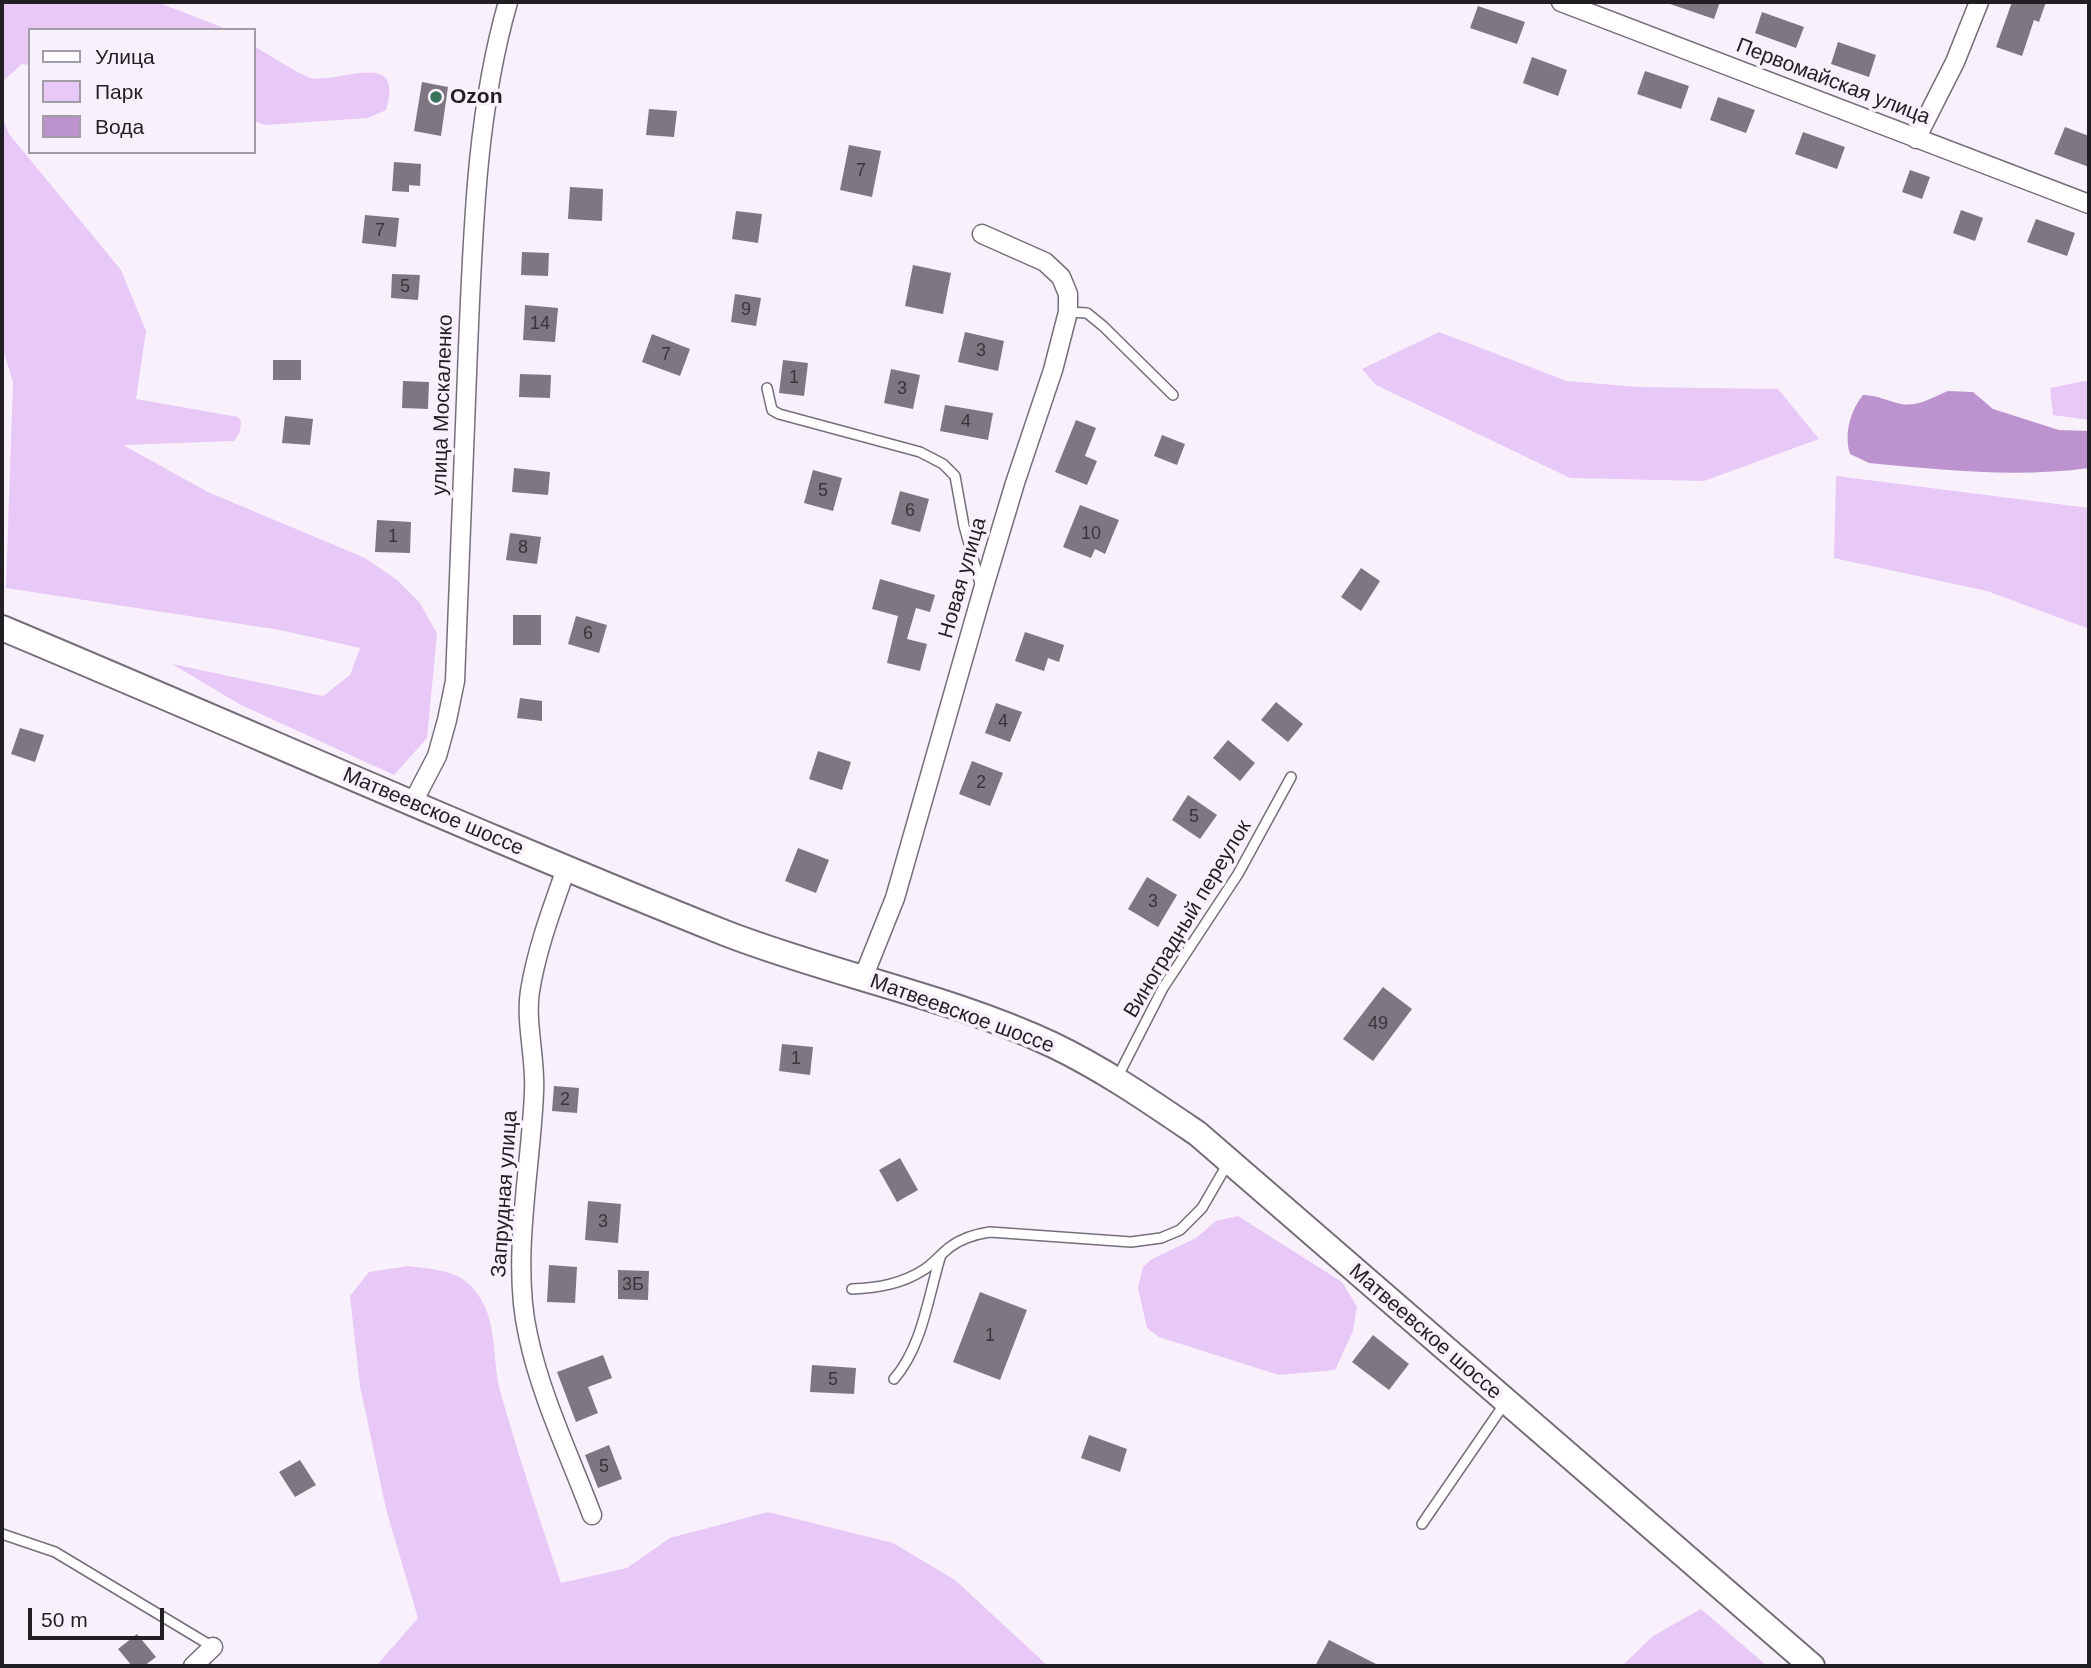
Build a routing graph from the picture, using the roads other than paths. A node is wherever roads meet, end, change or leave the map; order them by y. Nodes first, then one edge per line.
1 (508, 2) edge
2 (1561, 2) edge
3 (1979, 2) edge
4 (1916, 139) junction
5 (2089, 204) edge
6 (982, 234) dead end
7 (1068, 312) junction
8 (767, 388) dead end
9 (1172, 395) dead end
10 (982, 593) junction
11 (2, 628) edge
12 (1290, 777) dead end
13 (412, 804) junction
14 (566, 869) junction
15 (863, 978) junction
16 (1116, 1080) junction
17 (1229, 1161) junction
18 (940, 1256) junction
19 (852, 1289) dead end
20 (894, 1379) dead end
21 (1506, 1402) junction
22 (592, 1515) dead end
23 (1422, 1524) dead end
24 (2, 1534) edge
25 (213, 1647) joint
26 (193, 1666) edge
27 (1812, 1666) edge

1 - 13 street, улица Москаленко
2 - 4 street, Первомайская улица
3 - 4 street
4 - 5 street, Первомайская улица
6 - 7 street, Новая улица
7 - 9 lane
7 - 10 street, Новая улица
8 - 10 lane
10 - 15 street, Новая улица
11 - 13 main road, Матвеевское шоссе
12 - 16 lane, Виноградный переулок
13 - 14 main road, Матвеевское шоссе
14 - 15 main road, Матвеевское шоссе
14 - 22 street, Запрудная улица
15 - 16 main road, Матвеевское шоссе
16 - 17 main road, Матвеевское шоссе
17 - 18 lane
17 - 21 main road, Матвеевское шоссе
18 - 19 lane
18 - 20 lane
21 - 23 lane
21 - 27 main road, Матвеевское шоссе
24 - 25 lane
25 - 26 street

